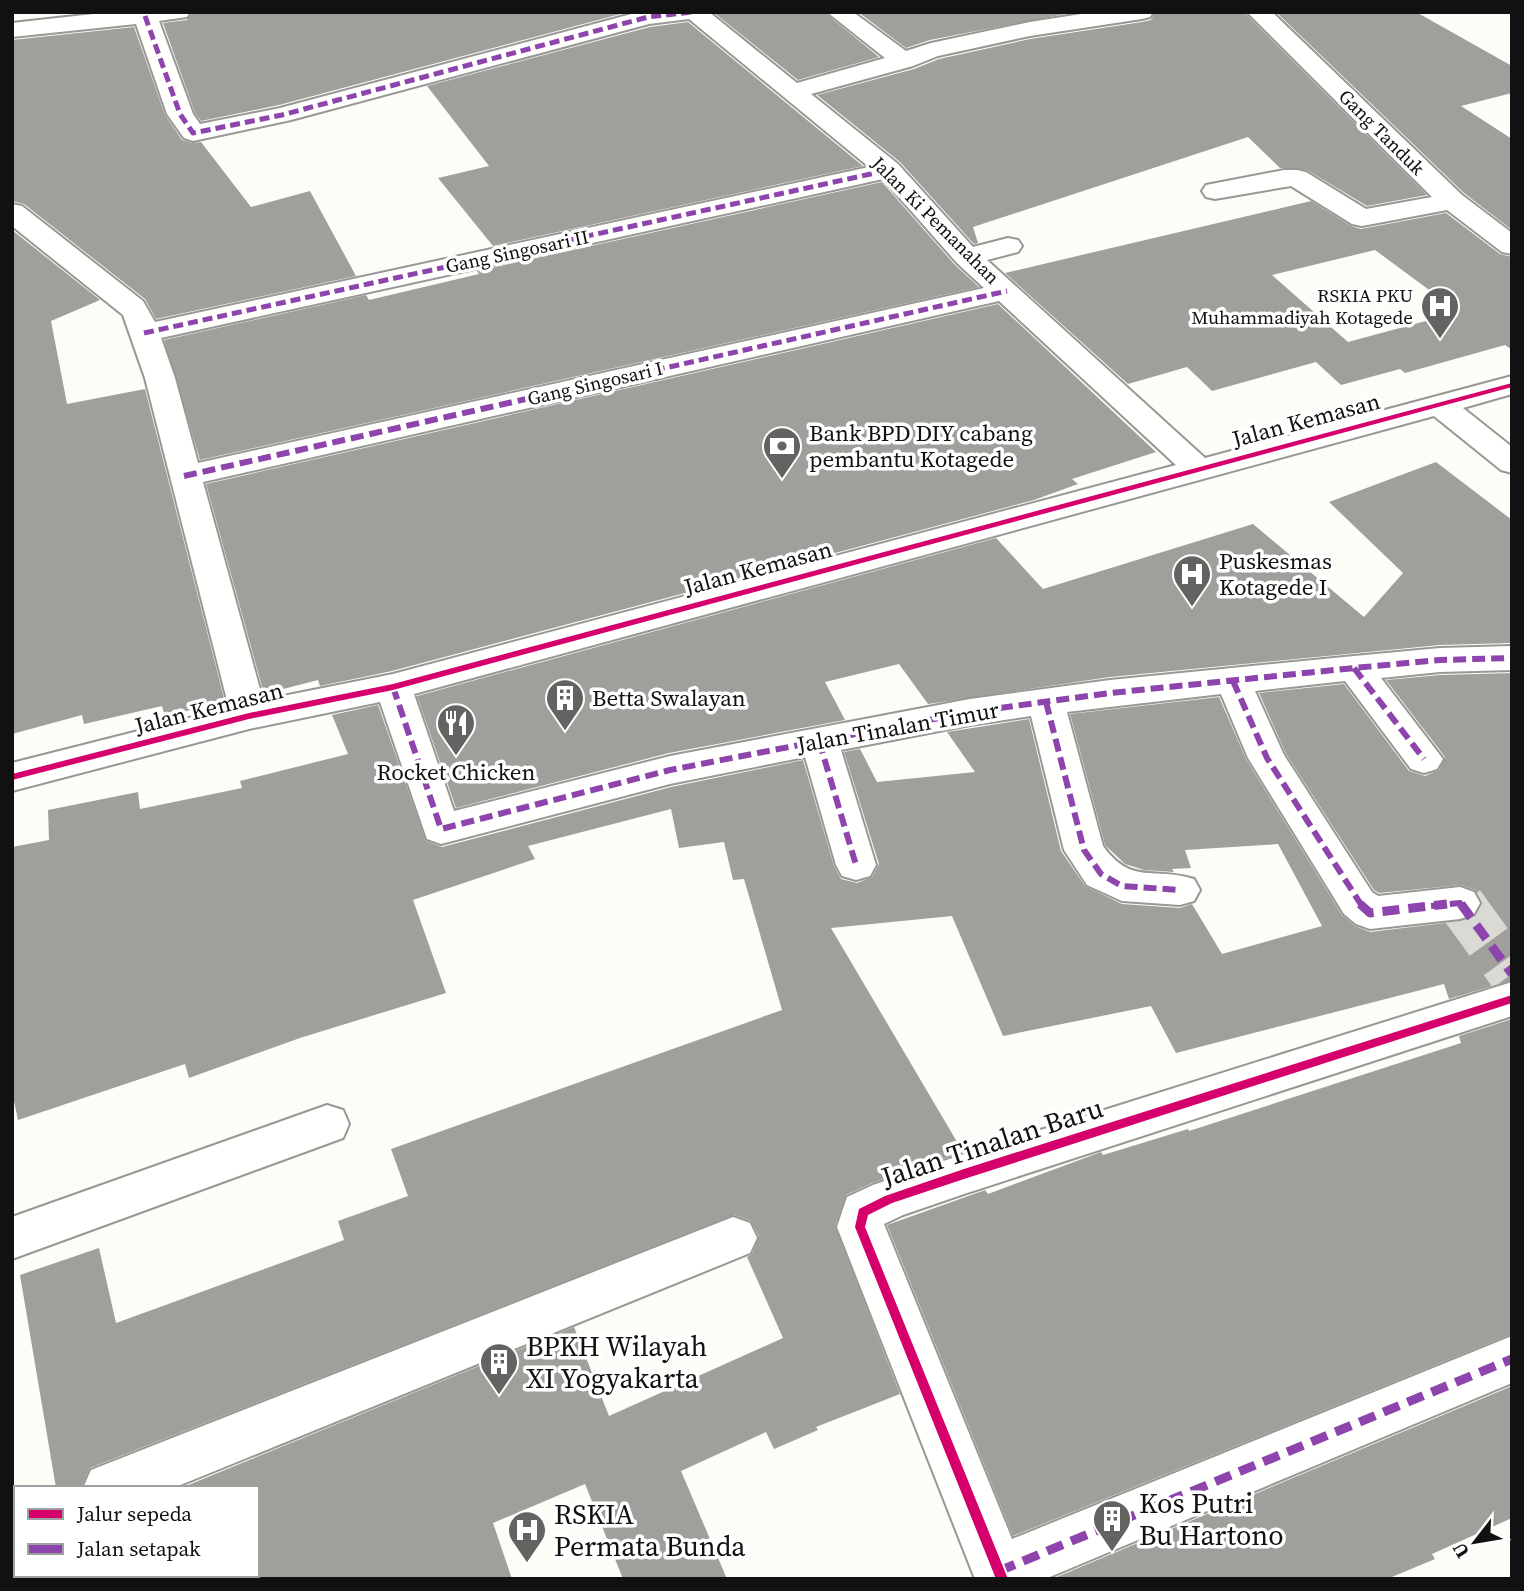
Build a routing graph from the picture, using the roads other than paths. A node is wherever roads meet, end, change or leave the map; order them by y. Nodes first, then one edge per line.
1 (179, 12) edge
2 (693, 12) edge
3 (838, 12) edge
4 (1142, 12) edge
5 (1258, 12) edge
6 (145, 16) junction
7 (12, 30) edge
8 (904, 61) junction
9 (792, 92) junction
10 (889, 170) junction
11 (1215, 191) dead end
12 (1452, 201) junction
13 (12, 212) edge
14 (1008, 246) dead end
15 (1512, 246) edge
16 (967, 257) junction
17 (1007, 291) junction
18 (144, 333) junction
19 (1512, 385) edge
20 (1440, 404) junction
21 (1512, 463) edge
22 (1199, 469) junction
23 (184, 476) junction
24 (1512, 658) edge
25 (1354, 668) junction
26 (1233, 681) junction
27 (393, 687) junction
28 (1046, 702) junction
29 (249, 716) junction
30 (819, 741) junction
31 (1424, 759) dead end
32 (12, 777) edge
33 (856, 865) dead end
34 (1180, 890) dead end
35 (1460, 903) dead end
36 (1512, 999) edge
37 (327, 1124) dead end
38 (12, 1238) edge
39 (733, 1238) dead end
40 (1512, 1359) edge
41 (113, 1486) edge
42 (1000, 1575) edge

1 - 6 street
2 - 6 street
2 - 9 street, Jalan Ki Pemanahan
3 - 8 street
4 - 8 street
5 - 12 street, Gang Tanduk
6 - 7 street
8 - 9 street
9 - 10 street, Jalan Ki Pemanahan
10 - 16 street, Jalan Ki Pemanahan
10 - 18 street, Gang Singosari II
11 - 12 street
12 - 15 street, Gang Tanduk
13 - 18 street
14 - 16 street
16 - 17 street, Jalan Ki Pemanahan
17 - 22 street, Jalan Ki Pemanahan
17 - 23 street, Gang Singosari I
18 - 23 street
19 - 20 street, Jalan Kemasan
20 - 21 street
20 - 22 street, Jalan Kemasan
22 - 27 street, Jalan Kemasan
23 - 29 street
24 - 25 street, Jalan Tinalan Timur
25 - 26 street, Jalan Tinalan Timur
25 - 31 street
26 - 28 street, Jalan Tinalan Timur
26 - 35 street
27 - 29 street, Jalan Kemasan
27 - 30 street, Jalan Tinalan Timur
28 - 30 street, Jalan Tinalan Timur
28 - 34 street
29 - 32 street, Jalan Kemasan
30 - 33 street
36 - 42 street, Jalan Tinalan Baru
37 - 38 street
39 - 41 street
40 - 42 street

